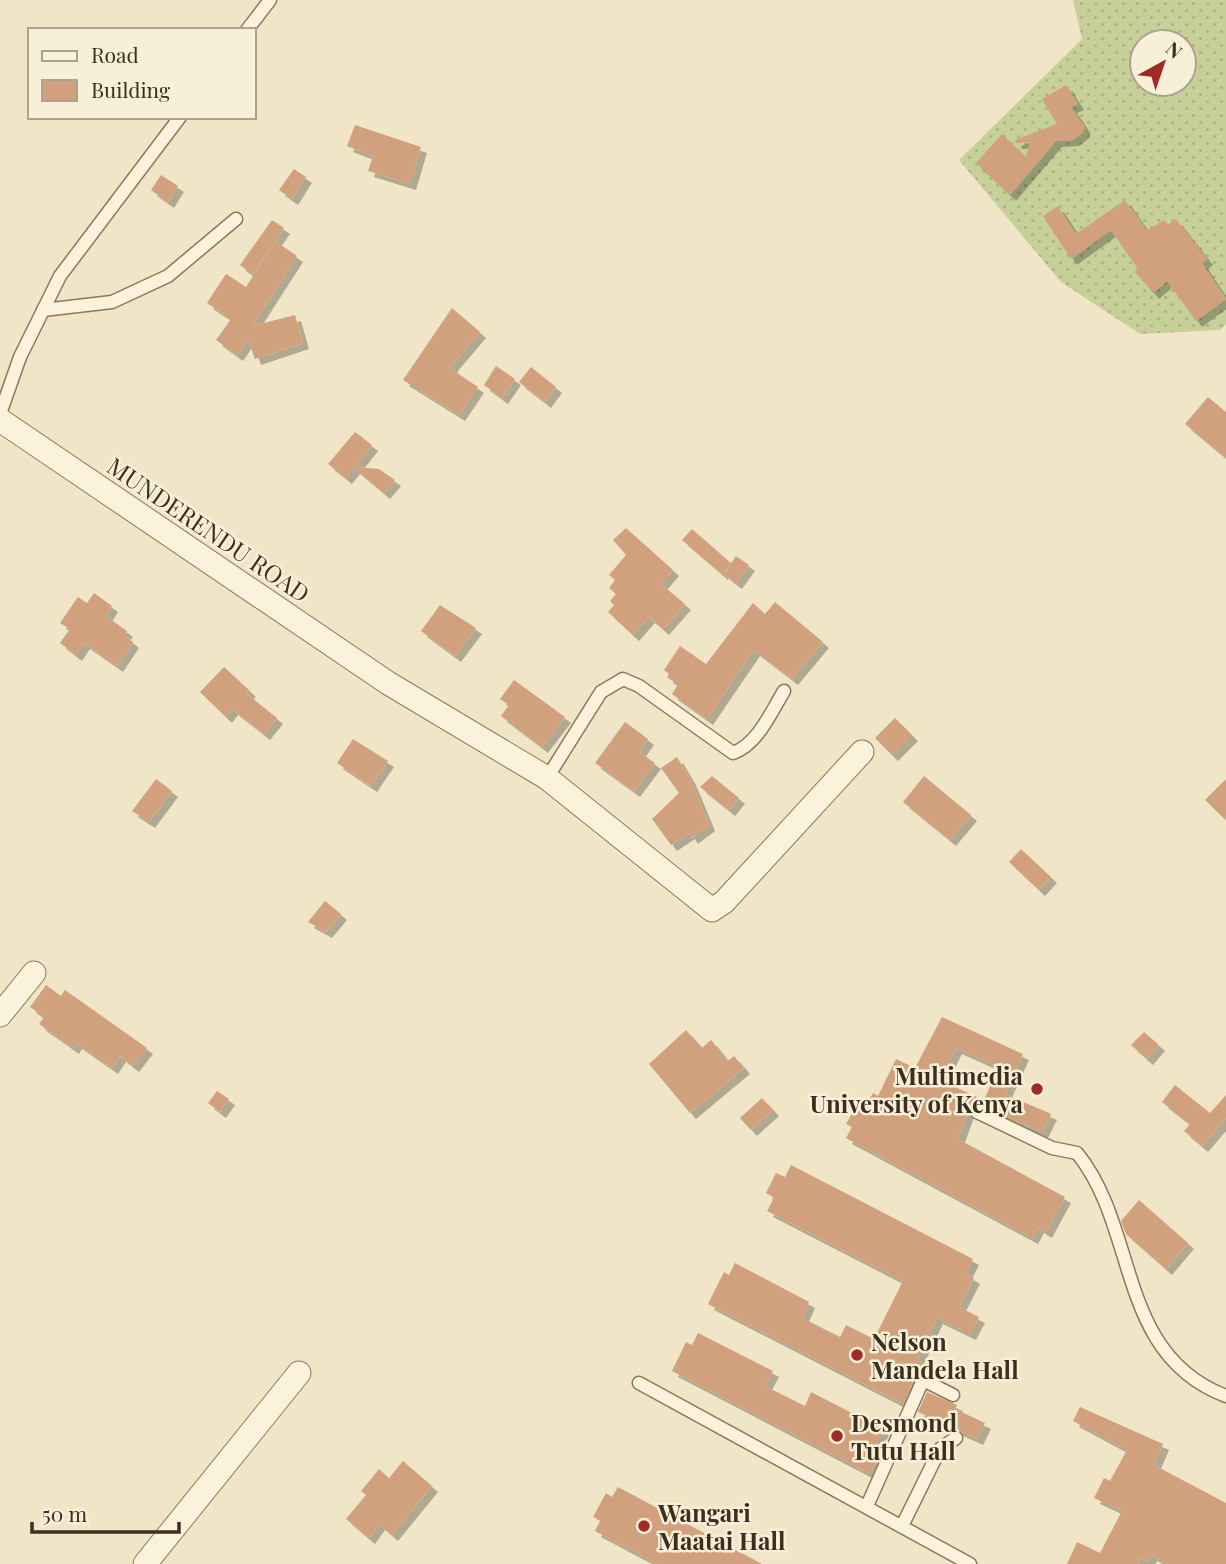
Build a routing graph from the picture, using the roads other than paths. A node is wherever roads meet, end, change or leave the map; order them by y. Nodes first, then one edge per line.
1 (270, 0) edge
2 (249, 28) edge
3 (178, 119) edge
4 (236, 219) dead end
5 (43, 310) junction
6 (0, 417) edge
7 (784, 691) dead end
8 (862, 752) dead end
9 (547, 778) junction
10 (34, 973) dead end
11 (0, 1015) edge
12 (977, 1112) dead end
13 (299, 1373) dead end
14 (639, 1383) dead end
15 (953, 1395) dead end
16 (1226, 1396) edge
17 (956, 1438) dead end
18 (867, 1506) junction
19 (902, 1526) junction
20 (145, 1564) edge
21 (970, 1564) edge

1 - 2 lane
3 - 5 lane
4 - 5 lane
5 - 6 lane
6 - 9 street, MUNDERENDU ROAD
7 - 9 lane
8 - 9 street, MUNDERENDU ROAD
10 - 11 street
12 - 16 lane
13 - 20 street
14 - 18 lane
15 - 18 lane
17 - 19 lane
18 - 19 lane
19 - 21 lane

